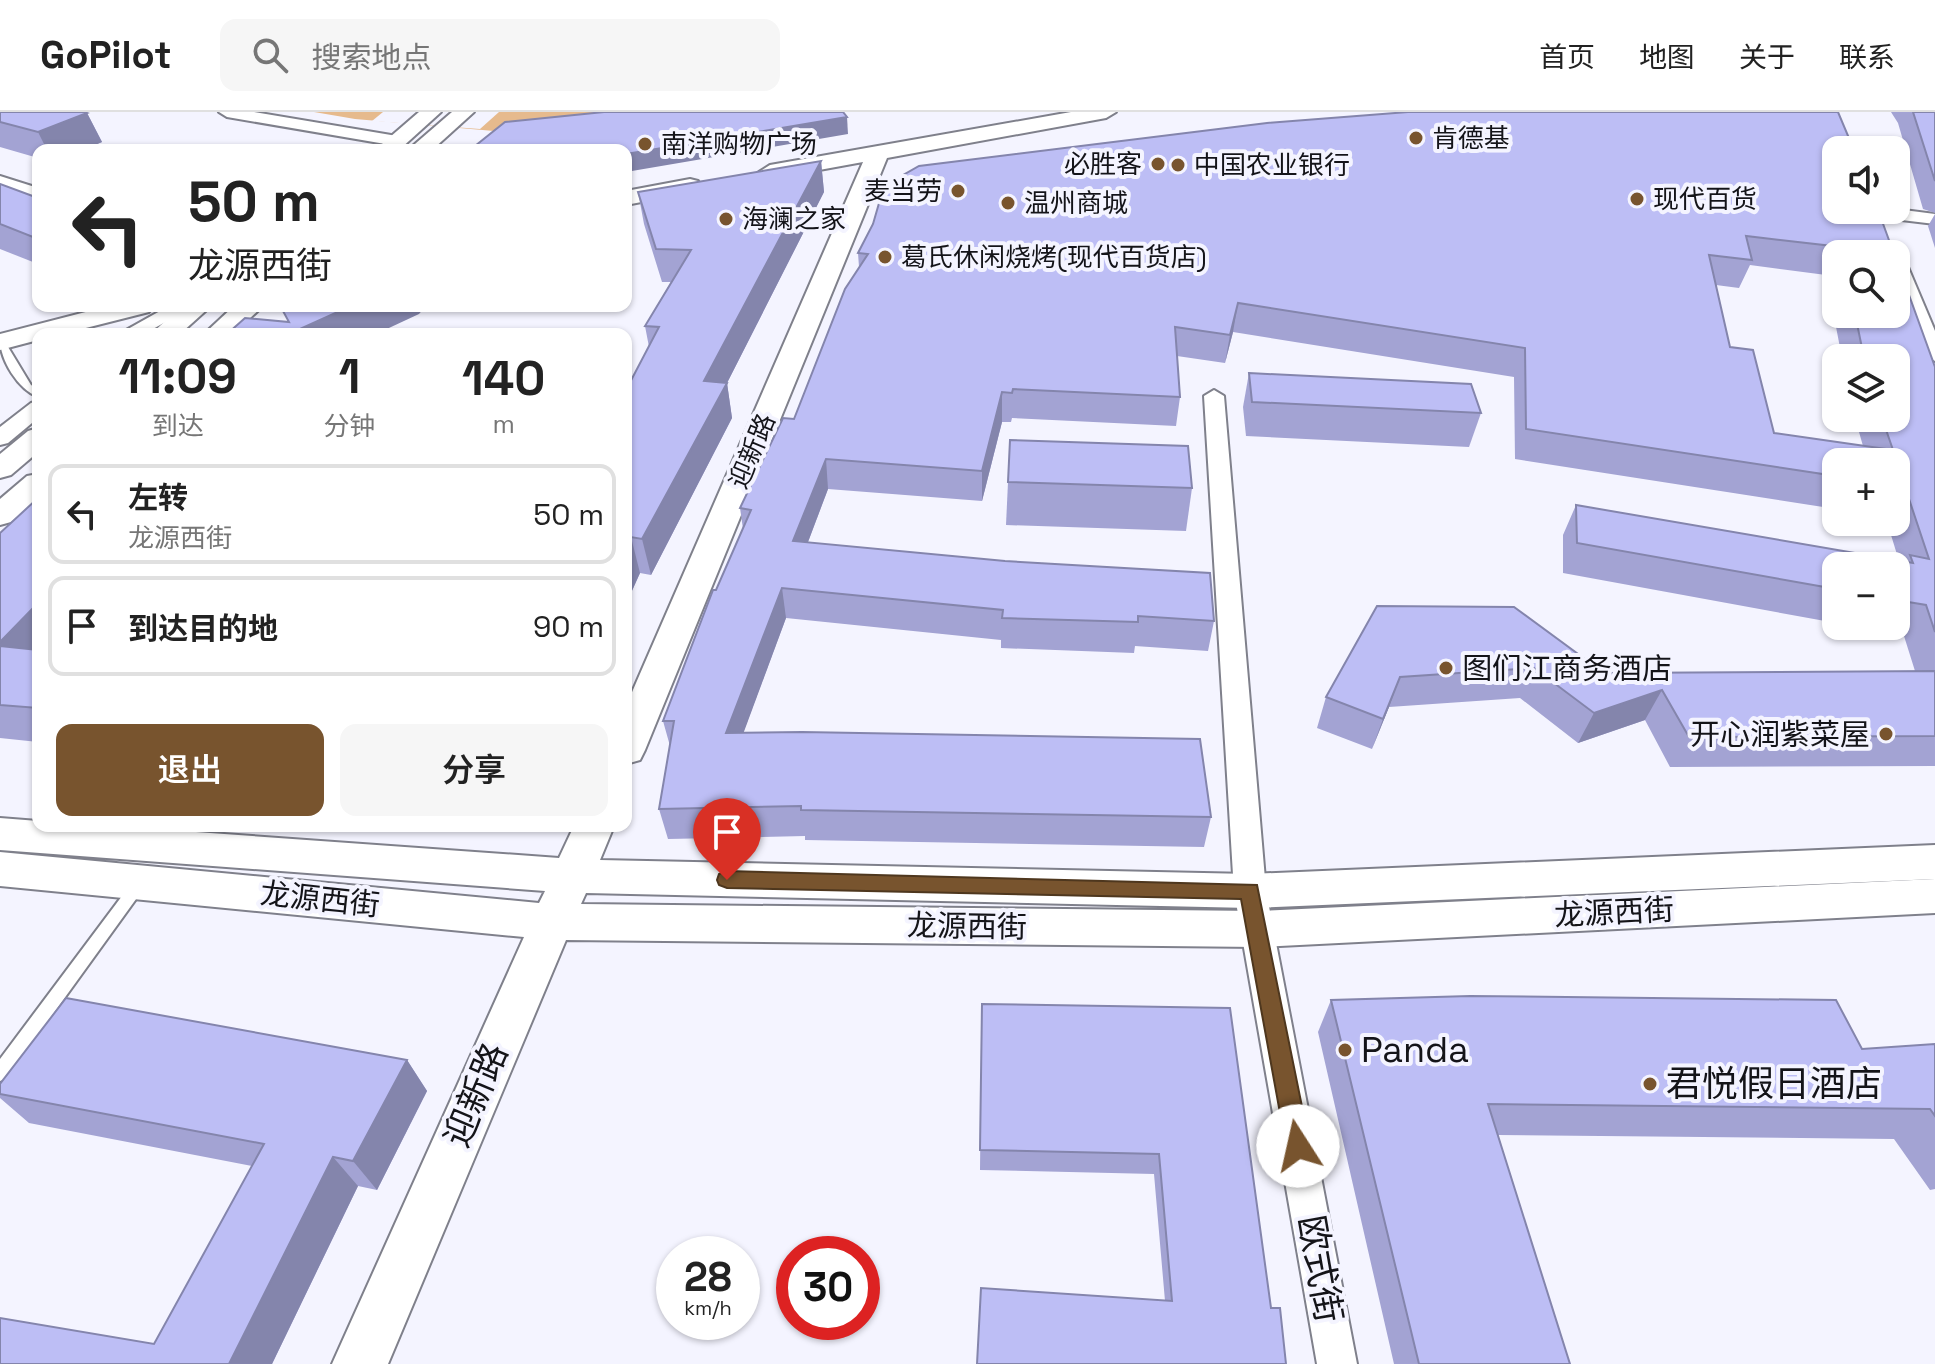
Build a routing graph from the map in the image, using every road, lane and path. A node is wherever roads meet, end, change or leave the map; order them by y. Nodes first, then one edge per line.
1 (227, 112) edge
2 (464, 112) edge
3 (1106, 112) edge
4 (431, 121) edge
5 (386, 144) edge
6 (393, 144) edge
7 (421, 144) edge
8 (878, 152) junction
9 (744, 176) edge
10 (715, 182) edge
11 (0, 183) edge
12 (32, 194) edge
13 (632, 197) edge
14 (1935, 219) edge
15 (1883, 228) edge
16 (1910, 294) edge
17 (65, 312) edge
18 (117, 312) edge
19 (172, 312) edge
20 (191, 312) edge
21 (243, 312) edge
22 (0, 328) edge
23 (54, 328) edge
24 (141, 328) edge
25 (171, 328) edge
26 (224, 328) edge
27 (32, 334) edge
28 (0, 342) edge
29 (1935, 355) edge
30 (32, 390) edge
31 (1214, 396) dead end
32 (32, 412) edge
33 (0, 438) edge
34 (32, 442) edge
35 (0, 469) edge
36 (32, 488) edge
37 (0, 515) edge
38 (632, 736) edge
39 (591, 832) edge
40 (0, 834) edge
41 (1935, 862) edge
42 (0, 869) edge
43 (573, 876) junction
44 (142, 881) junction
45 (1935, 896) edge
46 (1254, 910) junction
47 (550, 922) junction
48 (0, 1073) edge
49 (360, 1364) edge
50 (1337, 1364) edge

1 - 5 street
2 - 4 main road
3 - 8 main road
4 - 6 main road
4 - 7 main road
8 - 9 main road
8 - 38 main road, 迎新路
10 - 13 main road
11 - 12 main road
14 - 15 street
16 - 29 street
17 - 22 main road
18 - 23 main road
19 - 24 street
20 - 25 main road
21 - 26 main road
27 - 28 main road
28 - 30 lane
31 - 46 street, 欧式街
32 - 33 street
34 - 35 main road
36 - 37 main road
39 - 43 main road, 迎新路
40 - 43 main road, 龙源西街
41 - 46 main road, 龙源西街
42 - 44 main road, 龙源西街
43 - 46 main road, 龙源西街
43 - 47 main road, 迎新路
44 - 47 main road, 龙源西街
44 - 48 lane
45 - 46 main road, 龙源西街
46 - 47 main road, 龙源西街
46 - 50 street, 欧式街
47 - 49 main road, 迎新路

